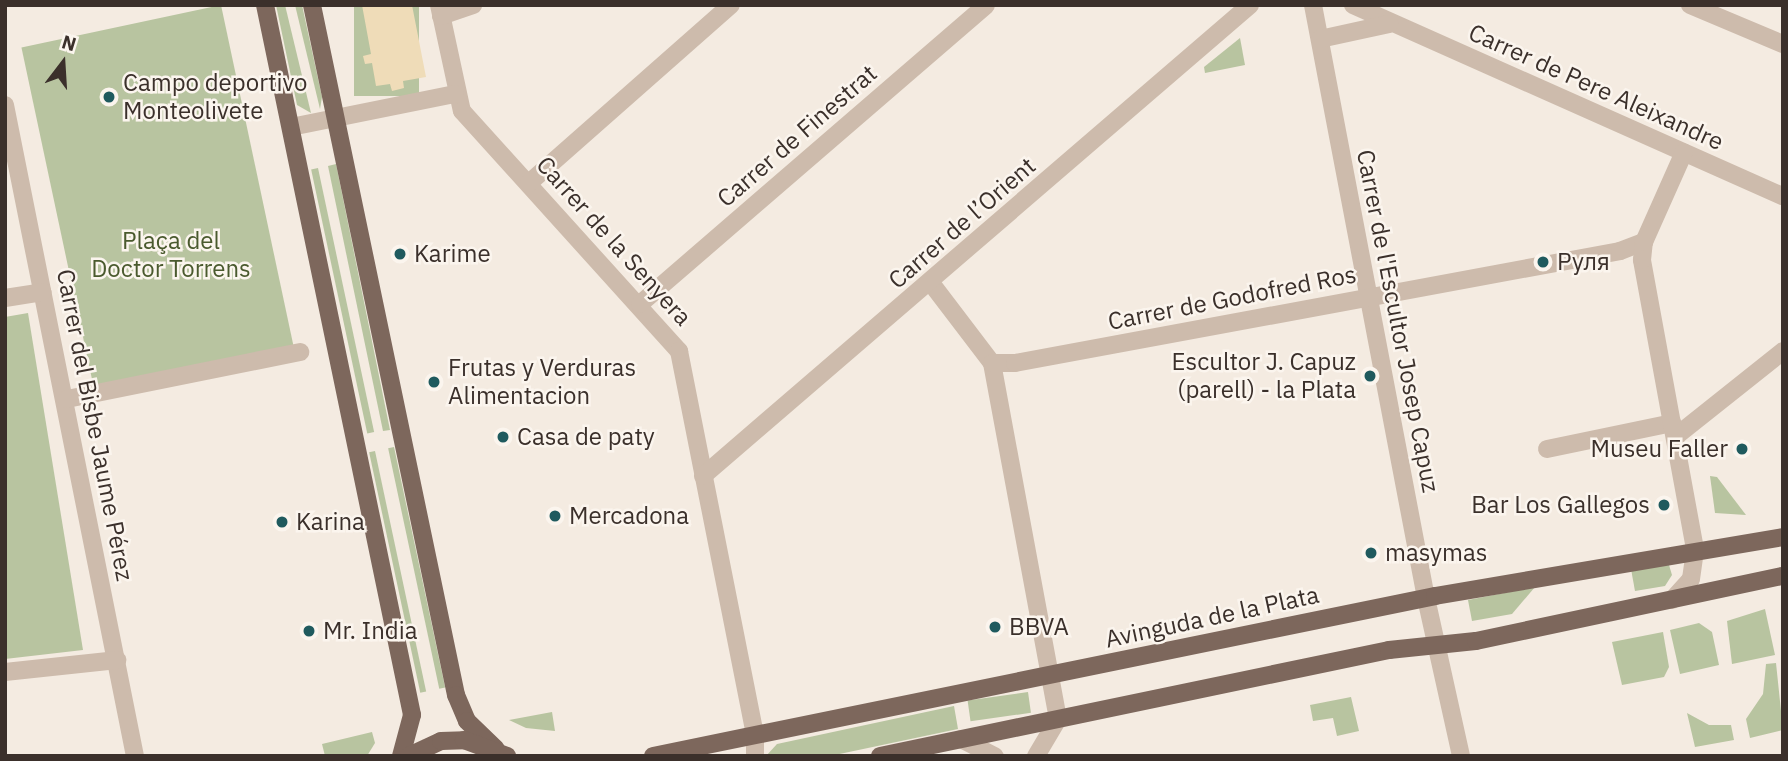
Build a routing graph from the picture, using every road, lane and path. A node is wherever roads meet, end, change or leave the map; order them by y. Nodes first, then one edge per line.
1 (265, 5) edge
2 (312, 5) edge
3 (473, 5) edge
4 (731, 5) edge
5 (986, 5) edge
6 (1250, 5) edge
7 (1313, 5) edge
8 (1353, 5) edge
9 (1690, 5) edge
10 (440, 10) edge
11 (1389, 24) junction
12 (1320, 39) junction
13 (1783, 44) edge
14 (455, 94) junction
15 (5, 105) edge
16 (337, 120) junction
17 (291, 127) junction
18 (1684, 152) junction
19 (529, 183) junction
20 (1783, 196) edge
21 (1644, 243) junction
22 (931, 283) junction
23 (43, 292) junction
24 (1368, 298) junction
25 (5, 299) edge
26 (640, 304) junction
27 (1783, 351) edge
28 (300, 352) dead end
29 (992, 363) junction
30 (67, 399) junction
31 (1674, 430) junction
32 (1547, 449) dead end
33 (703, 476) junction
34 (1783, 537) edge
35 (1695, 549) junction
36 (1783, 576) edge
37 (1426, 598) junction
38 (1672, 600) junction
39 (1437, 645) junction
40 (117, 660) junction
41 (5, 672) edge
42 (1050, 676) junction
43 (1058, 719) junction
44 (755, 735) junction
45 (961, 739) junction
46 (504, 754) edge
47 (135, 756) edge
48 (401, 756) edge
49 (409, 756) edge
50 (653, 756) edge
51 (755, 756) edge
52 (880, 756) edge
53 (995, 756) edge
54 (1036, 756) edge
55 (1461, 756) edge

1 - 17 main road
2 - 16 main road
3 - 10 street
4 - 19 street
5 - 26 street, Carrer de Finestrat
6 - 22 street, Carrer de l’Orient
7 - 12 street, Carrer de l'Escultor Josep Capuz
8 - 11 street, Carrer de Pere Aleixandre
9 - 13 street
10 - 14 street, Carrer de la Senyera
11 - 12 street
11 - 18 street, Carrer de Pere Aleixandre
12 - 24 street, Carrer de l'Escultor Josep Capuz
14 - 16 street
14 - 19 street, Carrer de la Senyera
15 - 23 street, Carrer del Bisbe Jaume Pérez
16 - 17 street
16 - 46 main road
17 - 48 main road
18 - 20 street, Carrer de Pere Aleixandre
18 - 21 street
19 - 26 street, Carrer de la Senyera
21 - 24 street, Carrer de Godofred Ros
21 - 31 street
22 - 29 street
22 - 33 street, Carrer de l’Orient
23 - 25 street
23 - 30 street, Carrer del Bisbe Jaume Pérez
24 - 29 street, Carrer de Godofred Ros
24 - 37 street, Carrer de l'Escultor Josep Capuz
26 - 33 street, Carrer de la Senyera
27 - 31 street
28 - 30 street
29 - 42 street
30 - 40 street, Carrer del Bisbe Jaume Pérez
31 - 32 street
31 - 35 street
33 - 44 street, Carrer de la Senyera
34 - 35 main road, Avinguda de la Plata
35 - 37 main road, Avinguda de la Plata
35 - 38 street
36 - 38 main road
37 - 39 street, Carrer de l'Escultor Josep Capuz
37 - 42 main road, Avinguda de la Plata
38 - 39 main road
39 - 43 main road
39 - 55 street, Carrer de l'Escultor Josep Capuz
40 - 41 street
40 - 47 street, Carrer del Bisbe Jaume Pérez
42 - 43 street
42 - 44 main road, Avinguda de la Plata
43 - 45 main road
43 - 54 street
44 - 50 main road, Avinguda de la Plata
44 - 51 street, Carrer de la Senyera
45 - 52 main road
45 - 53 street
46 - 49 main road

